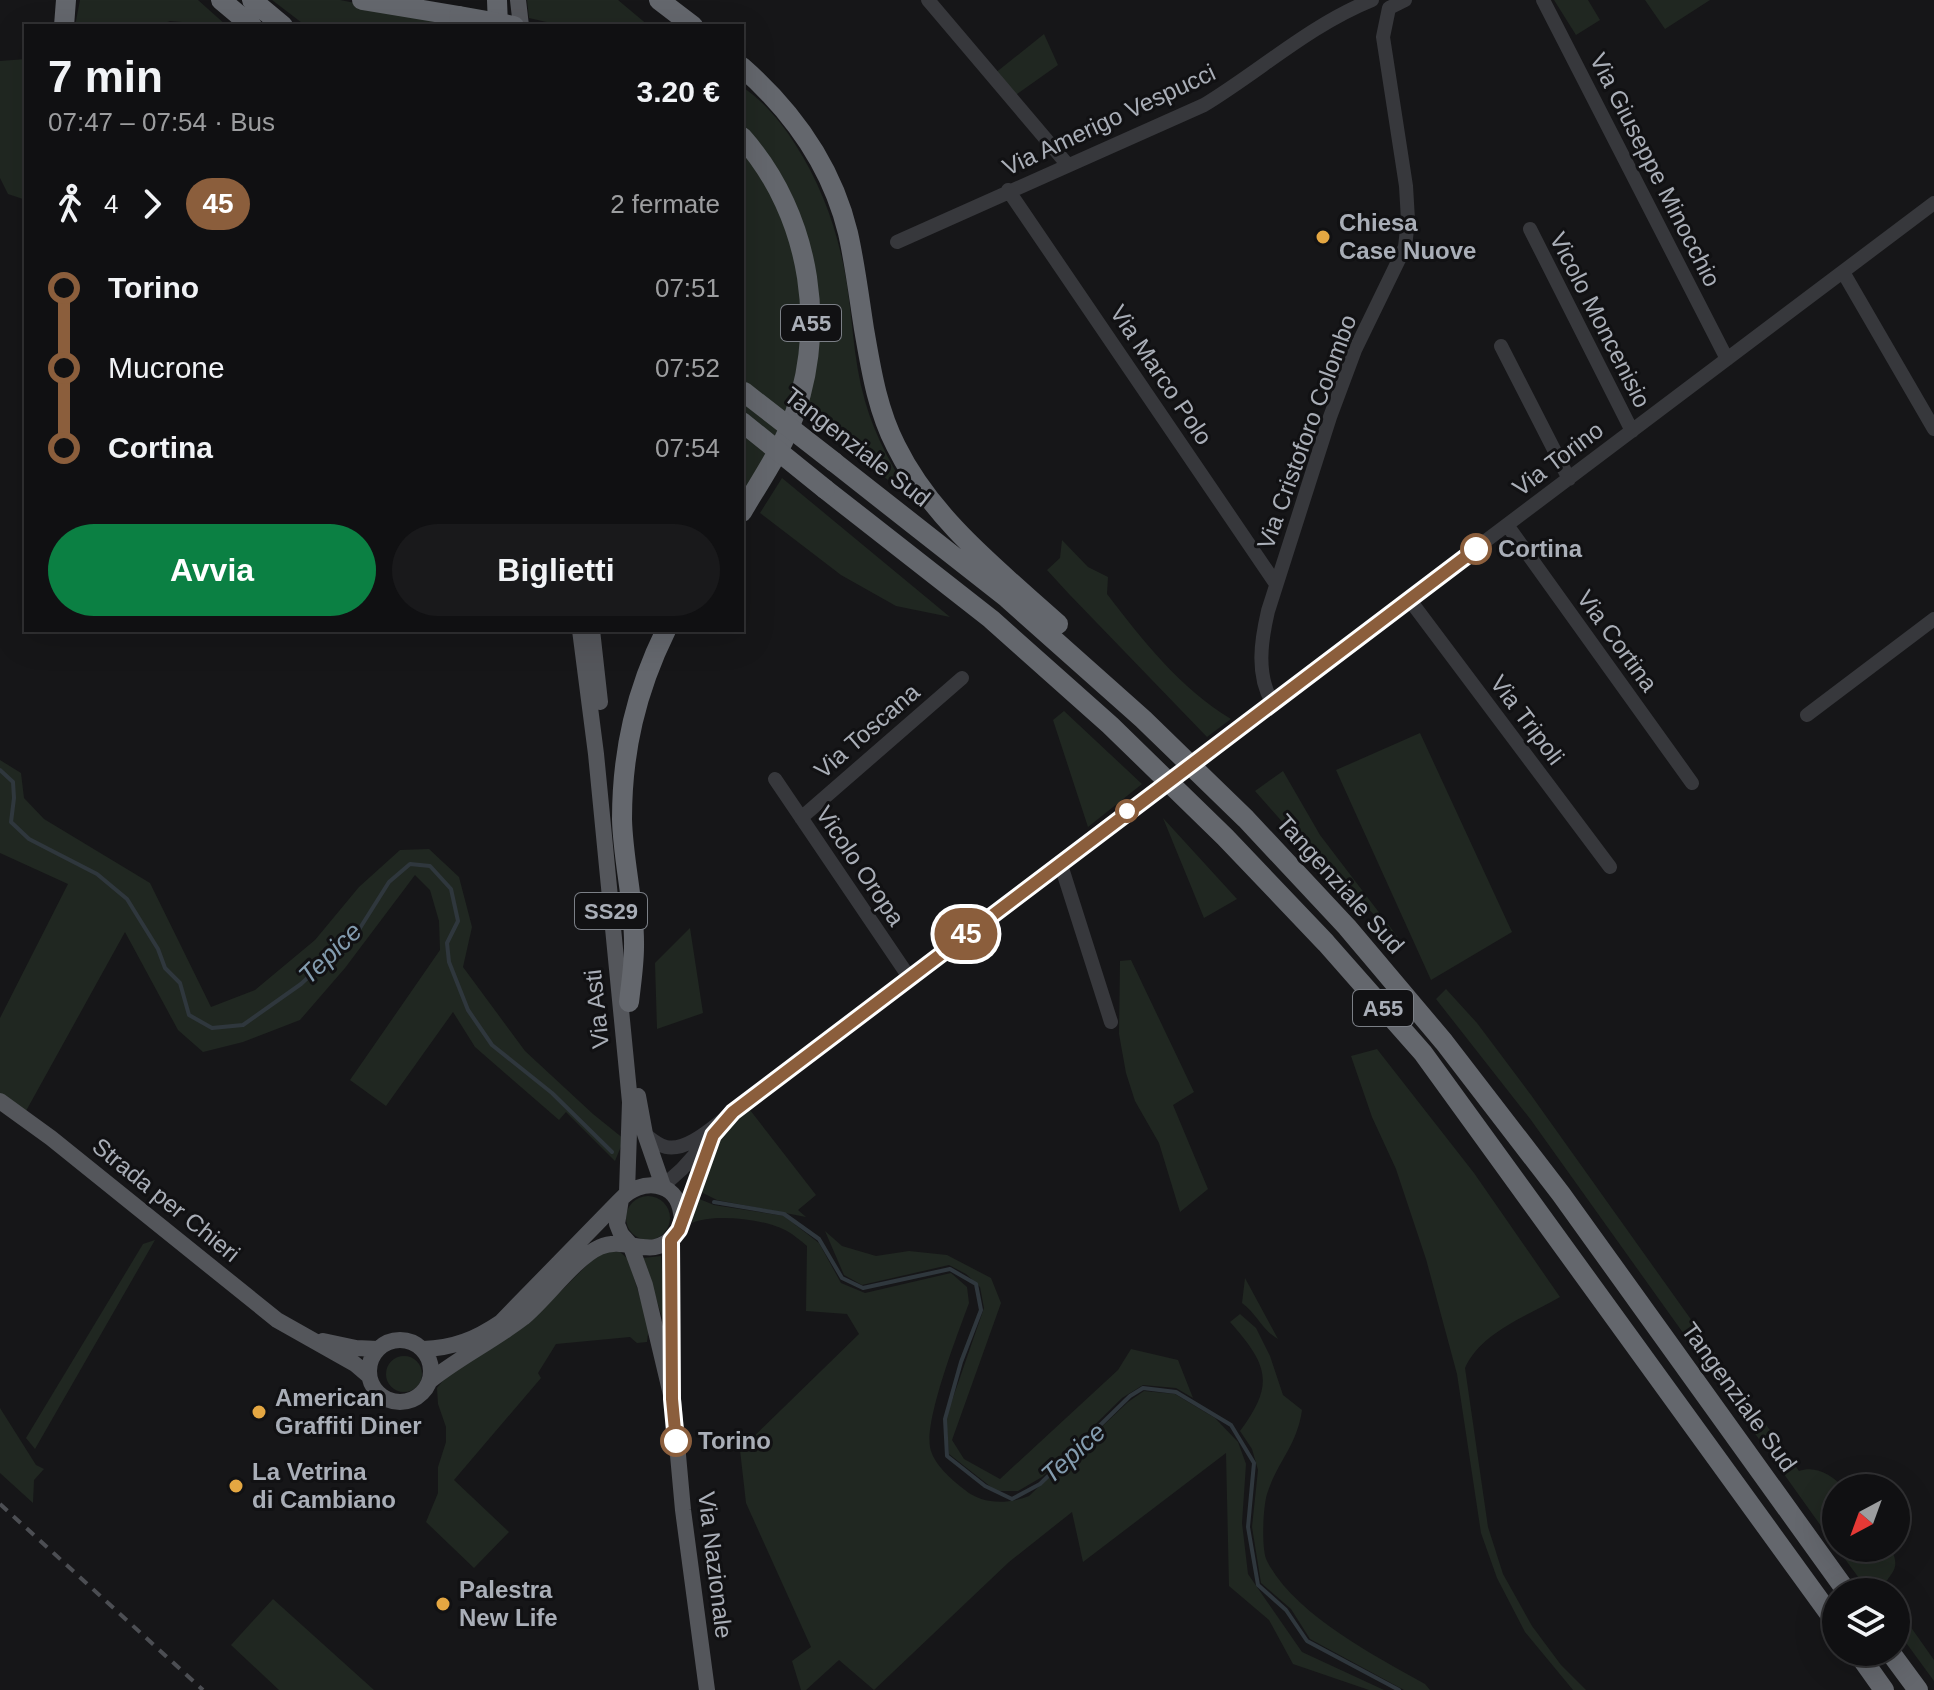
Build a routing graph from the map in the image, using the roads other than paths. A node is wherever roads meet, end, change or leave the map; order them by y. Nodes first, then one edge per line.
1 (66, 0) edge
2 (221, 0) edge
3 (252, 0) edge
4 (362, 0) edge
5 (497, 0) edge
6 (506, 0) edge
7 (518, 0) edge
8 (659, 0) edge
9 (928, 0) edge
10 (1372, 0) edge
11 (1405, 0) edge
12 (1543, 0) edge
13 (1384, 4) edge
14 (64, 24) edge
15 (250, 24) edge
16 (281, 24) edge
17 (498, 24) edge
18 (501, 24) edge
19 (512, 24) edge
20 (521, 24) edge
21 (690, 24) edge
22 (744, 69) edge
23 (744, 139) edge
24 (1067, 164) junction
25 (1008, 190) junction
26 (1934, 203) edge
27 (1530, 229) dead end
28 (897, 242) dead end
29 (1843, 272) junction
30 (1501, 346) dead end
31 (1727, 359) junction
32 (744, 392) edge
33 (744, 424) edge
34 (1934, 429) edge
35 (1632, 431) junction
36 (1569, 479) junction
37 (744, 508) edge
38 (1507, 525) junction
39 (1276, 584) junction
40 (1409, 599) junction
41 (1934, 619) edge
42 (580, 632) edge
43 (592, 632) edge
44 (665, 632) edge
45 (962, 678) dead end
46 (1272, 702) junction
47 (1807, 715) dead end
48 (1143, 719) junction
49 (1207, 751) dead end
50 (775, 779) dead end
51 (1692, 783) dead end
52 (1153, 791) dead end
53 (801, 818) junction
54 (1060, 862) junction
55 (1610, 867) dead end
56 (909, 977) junction
57 (629, 1002) junction
58 (1111, 1022) dead end
59 (0, 1101) edge
60 (733, 1112) junction
61 (645, 1134) junction
62 (713, 1135) junction
63 (663, 1186) junction
64 (624, 1196) junction
65 (682, 1218) junction
66 (671, 1240) junction
67 (630, 1244) junction
68 (302, 1335) junction
69 (378, 1349) junction
70 (423, 1349) junction
71 (369, 1376) junction
72 (431, 1380) junction
73 (672, 1399) junction
74 (1837, 1578) edge
75 (1822, 1604) edge
76 (1867, 1666) edge
77 (1900, 1666) edge
78 (707, 1690) edge
79 (1884, 1690) edge
80 (1918, 1690) edge

1 - 14 highway
2 - 15 highway
3 - 16 highway
4 - 18 highway, bridge
5 - 17 highway
6 - 19 main road
7 - 20 main road
8 - 21 highway
9 - 24 street
10 - 24 street, Via Amerigo Vespucci
11 - 13 street, Via Cristoforo Colombo
12 - 31 street, Via Giuseppe Minocchio
13 - 39 street, Via Cristoforo Colombo
22 - 48 highway
23 - 37 highway, A55
24 - 25 street, Via Amerigo Vespucci
25 - 28 street, Via Amerigo Vespucci
25 - 39 street, Via Marco Polo
26 - 29 street, Via Torino
27 - 35 street, Vicolo Moncenisio
29 - 31 street, Via Torino
29 - 34 street
30 - 36 street
31 - 35 street, Via Torino
32 - 48 highway, Tangenziale Sud / A55, bridge
33 - 75 highway, Tangenziale Sud / A55, bridge
35 - 36 street, Via Torino
36 - 38 street, Via Torino
38 - 40 street, Via Torino
38 - 51 street, Via Cortina
39 - 46 street, Via Cristoforo Colombo
40 - 46 street, Via Torino
40 - 55 street, Via Tripoli
41 - 47 street
42 - 64 main road, Via Asti / SS29
43 - 57 main road, Via Asti / SS29
44 - 57 highway
45 - 53 street, Via Toscana
46 - 49 street, Via Torino
48 - 74 highway, Tangenziale Sud / A55
50 - 53 street, Vicolo Oropa
52 - 54 street
53 - 56 street, Vicolo Oropa
54 - 56 street
54 - 58 street
56 - 60 street
57 - 61 main road, Via Asti / SS29
59 - 68 main road, Strada per Chieri
60 - 61 street
60 - 62 street
61 - 63 main road, Via Asti / SS29
62 - 63 street
62 - 65 street
63 - 64 main road
63 - 65 main road
64 - 67 main road, Via Nazionale
64 - 70 main road
65 - 66 main road, Via Nazionale
66 - 67 main road
66 - 73 main road, Via Nazionale
67 - 72 main road
67 - 73 main road, Via Nazionale
68 - 69 main road, Strada per Chieri
68 - 71 main road, Strada per Chieri
69 - 70 main road
69 - 71 main road
70 - 72 main road
71 - 72 main road
73 - 78 main road, Via Nazionale
76 - 79 highway
77 - 80 highway

